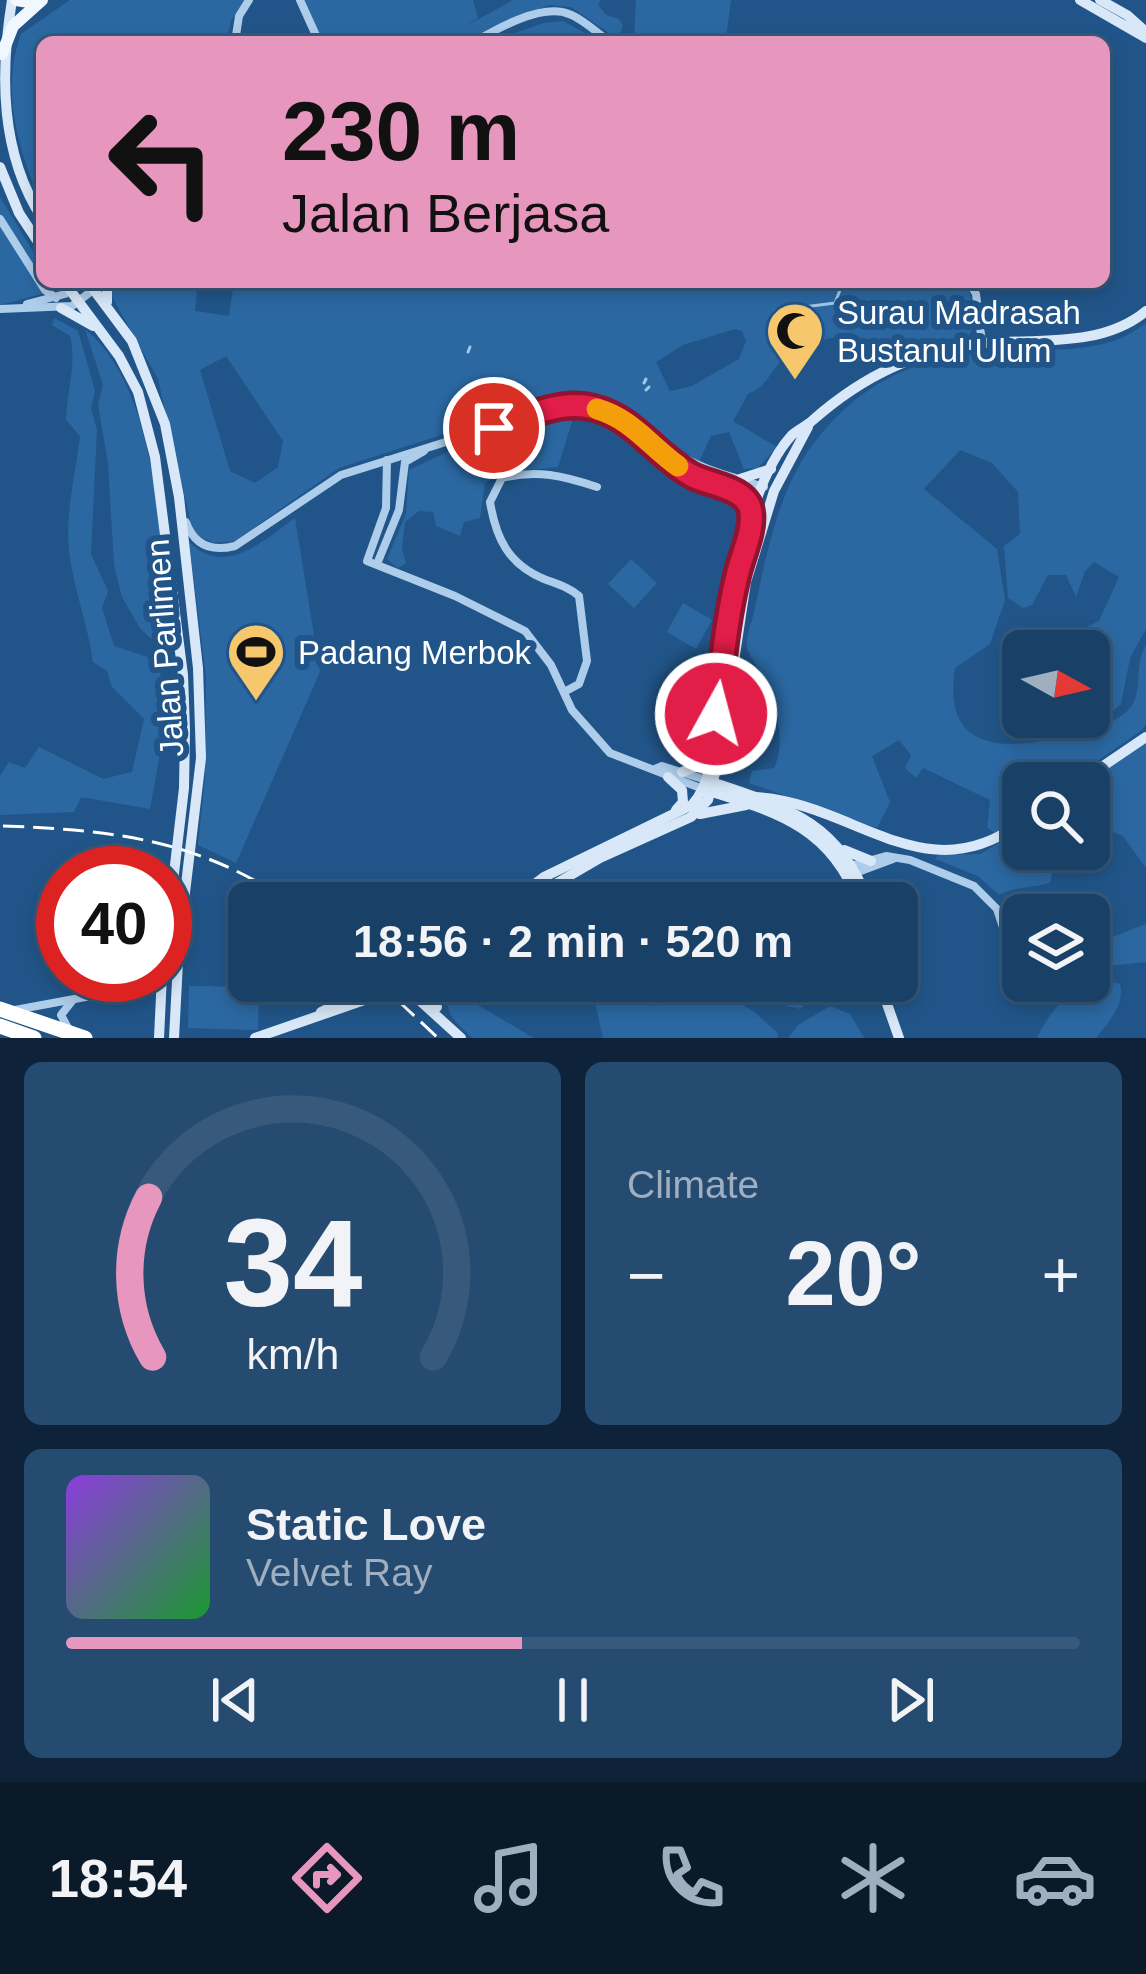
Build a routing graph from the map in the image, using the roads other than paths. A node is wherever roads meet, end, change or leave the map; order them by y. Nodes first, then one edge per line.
1 (14, 0) edge
2 (249, 0) edge
3 (300, 0) edge
4 (1080, 0) edge
5 (1100, 0) edge
6 (39, 2) edge
7 (1146, 35) edge
8 (236, 36) edge
9 (316, 36) edge
10 (487, 36) edge
11 (601, 36) edge
12 (2, 54) edge
13 (0, 167) edge
14 (36, 206) edge
15 (0, 219) edge
16 (36, 239) edge
17 (36, 276) edge
18 (64, 288) edge
19 (69, 288) edge
20 (89, 288) edge
21 (93, 288) edge
22 (106, 288) edge
23 (972, 288) edge
24 (45, 290) joint
25 (79, 301) junction
26 (39, 302) junction
27 (58, 303) junction
28 (109, 305) junction
29 (20, 307) junction
30 (0, 309) edge
31 (1146, 311) edge
32 (105, 336) junction
33 (982, 343) junction
34 (809, 424) junction
35 (425, 450) junction
36 (389, 459) junction
37 (772, 468) junction
38 (403, 473) junction
39 (739, 486) junction
40 (597, 487) dead end
41 (767, 495) junction
42 (179, 497) junction
43 (750, 525) junction
44 (372, 562) junction
45 (564, 692) junction
46 (1146, 737) edge
47 (716, 751) junction
48 (1109, 762) edge
49 (655, 769) junction
50 (682, 772) junction
51 (668, 777) junction
52 (709, 786) junction
53 (739, 791) junction
54 (752, 800) junction
55 (820, 810) junction
56 (668, 815) junction
57 (691, 817) junction
58 (846, 822) junction
59 (805, 824) junction
60 (1002, 835) edge
61 (838, 845) junction
62 (177, 846) edge
63 (872, 864) junction
64 (849, 871) junction
65 (539, 882) edge
66 (558, 882) edge
67 (855, 882) edge
68 (866, 882) edge
69 (1002, 920) edge
70 (66, 1002) edge
71 (72, 1002) edge
72 (161, 1002) edge
73 (343, 1002) edge
74 (359, 1002) edge
75 (422, 1002) edge
76 (433, 1002) edge
77 (884, 1002) edge
78 (319, 1014) junction
79 (2, 1019) edge
80 (444, 1021) junction
81 (21, 1033) edge
82 (160, 1035) edge
83 (175, 1036) edge
84 (74, 1037) edge
85 (257, 1038) edge
86 (461, 1038) edge
87 (899, 1038) edge

1 - 6 main road
1 - 12 street
2 - 8 street
3 - 9 street
4 - 7 street
5 - 7 street
6 - 12 main road
10 - 11 street
12 - 14 street
13 - 16 street
15 - 17 street
18 - 27 street
19 - 25 street, Jalan Parlimen
20 - 25 street
21 - 28 street, Jalan Parlimen
22 - 28 street
23 - 33 street
24 - 26 street
24 - 27 street
25 - 27 street
25 - 32 street, Jalan Parlimen
26 - 27 street
26 - 29 street
27 - 29 street
27 - 32 street
28 - 42 street, Jalan Parlimen
29 - 30 street
31 - 33 street
32 - 62 street, Jalan Parlimen
33 - 34 street
34 - 37 street
34 - 41 street
35 - 36 street
35 - 38 street
35 - 39 street
36 - 38 street
36 - 42 street
36 - 44 street
37 - 39 street
37 - 41 street
38 - 44 street
39 - 41 street
39 - 43 street
40 - 45 street
41 - 43 street
41 - 47 street
42 - 83 street, Jalan Parlimen
43 - 47 street
44 - 45 street
45 - 49 street
46 - 48 street
47 - 50 street
47 - 52 street
47 - 53 street
49 - 50 street
49 - 51 street
50 - 52 street
51 - 52 street
51 - 56 street
52 - 53 street
52 - 54 street
52 - 56 street
52 - 57 street
53 - 54 street
54 - 55 street
54 - 57 street
54 - 59 street
55 - 58 street
55 - 59 street
56 - 65 street
57 - 66 street
58 - 59 street
58 - 60 street
58 - 61 street
59 - 61 street
59 - 64 street
61 - 63 street
61 - 64 street
63 - 64 street
63 - 68 street
63 - 69 street
64 - 67 street
70 - 79 street
71 - 84 street
72 - 82 street
73 - 78 street
74 - 78 street
75 - 80 street
76 - 80 street
77 - 87 street
78 - 85 street
79 - 81 highway
79 - 84 highway
80 - 86 street
81 - 84 highway

